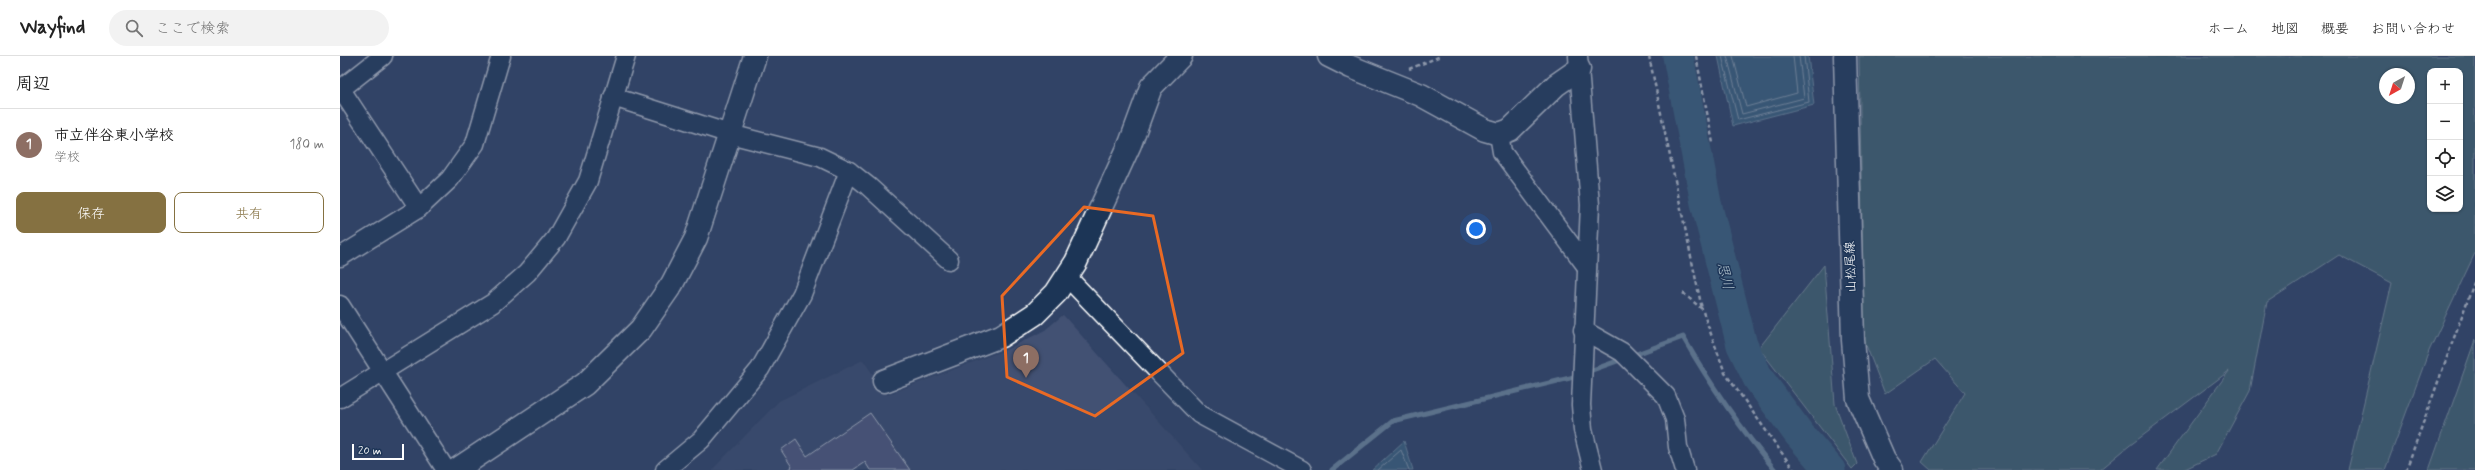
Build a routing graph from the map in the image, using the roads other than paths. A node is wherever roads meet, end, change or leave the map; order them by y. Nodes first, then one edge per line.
1 (383, 56) edge
2 (501, 56) edge
3 (626, 56) edge
4 (755, 56) edge
5 (1181, 56) edge
6 (1328, 56) edge
7 (1844, 56) edge
8 (1579, 62) edge
9 (340, 89) edge
10 (613, 97) junction
11 (730, 134) junction
12 (1499, 134) junction
13 (849, 171) junction
14 (419, 208) junction
15 (340, 257) edge
16 (949, 260) dead end
17 (1587, 267) junction
18 (1068, 278) junction
19 (340, 305) edge
20 (1583, 330) junction
21 (381, 371) junction
22 (884, 382) dead end
23 (340, 398) edge
24 (446, 470) edge
25 (456, 470) edge
26 (665, 470) edge
27 (1302, 470) edge
28 (1593, 470) edge
29 (1685, 470) edge
30 (1892, 470) edge

1 - 9 street
2 - 14 street
3 - 10 street
4 - 11 street
5 - 18 street
6 - 12 street
7 - 30 street, 山松尾線
8 - 12 street
8 - 17 street
9 - 14 street
10 - 11 street
10 - 21 street
11 - 13 street
11 - 25 street
12 - 17 street
13 - 16 street
13 - 26 street
14 - 15 street
17 - 20 street
18 - 22 street
18 - 27 street
19 - 21 street
20 - 28 street
20 - 29 street
21 - 23 street
21 - 24 street

